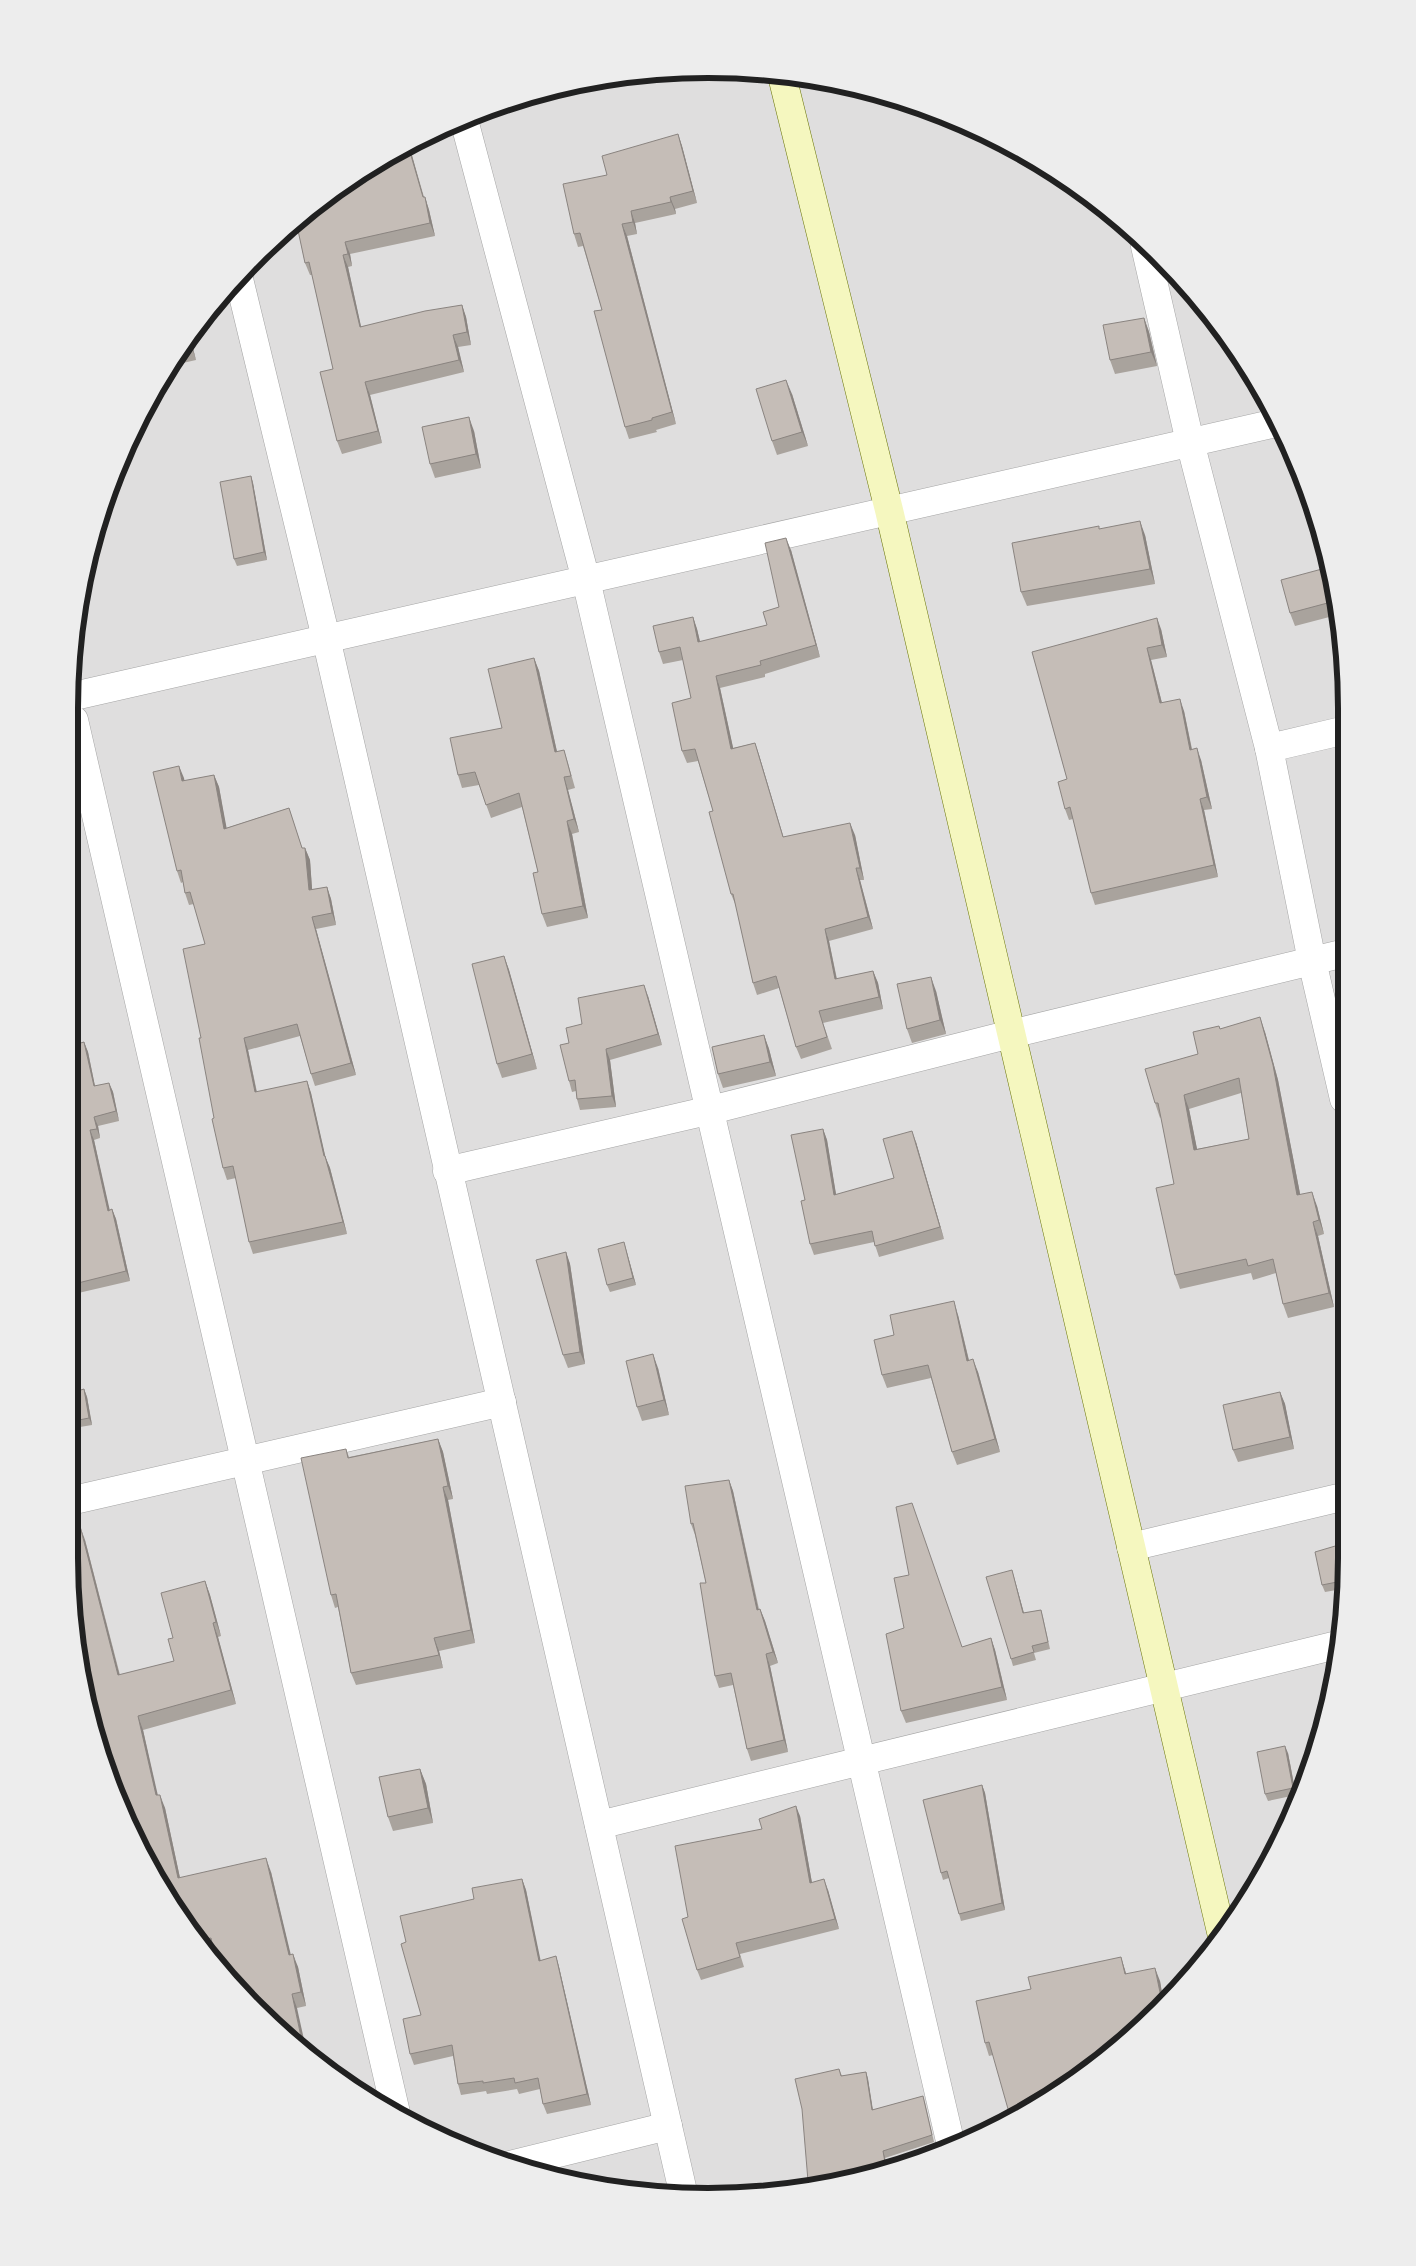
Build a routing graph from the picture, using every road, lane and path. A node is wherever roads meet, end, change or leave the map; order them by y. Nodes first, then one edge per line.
1 (784, 82) edge
2 (466, 126) edge
3 (1147, 256) edge
4 (240, 286) edge
5 (1270, 424) edge
6 (1190, 442) junction
7 (889, 510) junction
8 (586, 580) junction
9 (326, 638) junction
10 (78, 695) edge
11 (1338, 732) edge
12 (78, 737) edge
13 (1269, 748) junction
14 (1338, 955) edge
15 (1312, 961) junction
16 (1011, 1034) junction
17 (1338, 1073) edge
18 (711, 1110) junction
19 (447, 1171) junction
20 (502, 1402) junction
21 (245, 1461) junction
22 (1338, 1497) edge
23 (78, 1499) edge
24 (1131, 1547) junction
25 (1332, 1646) edge
26 (1165, 1688) junction
27 (861, 1761) junction
28 (599, 1825) junction
29 (1220, 1926) edge
30 (394, 2105) edge
31 (668, 2126) junction
32 (949, 2141) edge
33 (526, 2161) edge
34 (682, 2187) edge

1 - 7 street
2 - 8 street
3 - 6 street
4 - 9 street
5 - 6 street
6 - 7 street
6 - 13 street
7 - 8 street
7 - 16 street
8 - 9 street
8 - 18 street
9 - 10 street
9 - 19 street
11 - 13 street
12 - 21 street
13 - 15 street
14 - 15 street
15 - 16 street
15 - 17 street
16 - 18 street
16 - 24 street
18 - 19 street
18 - 27 street
19 - 20 street
20 - 21 street
20 - 28 street
21 - 23 street
21 - 30 street
22 - 24 street
24 - 26 street
25 - 26 street
26 - 27 street
26 - 29 street
27 - 28 street
27 - 32 street
28 - 31 street
31 - 33 street
31 - 34 street

